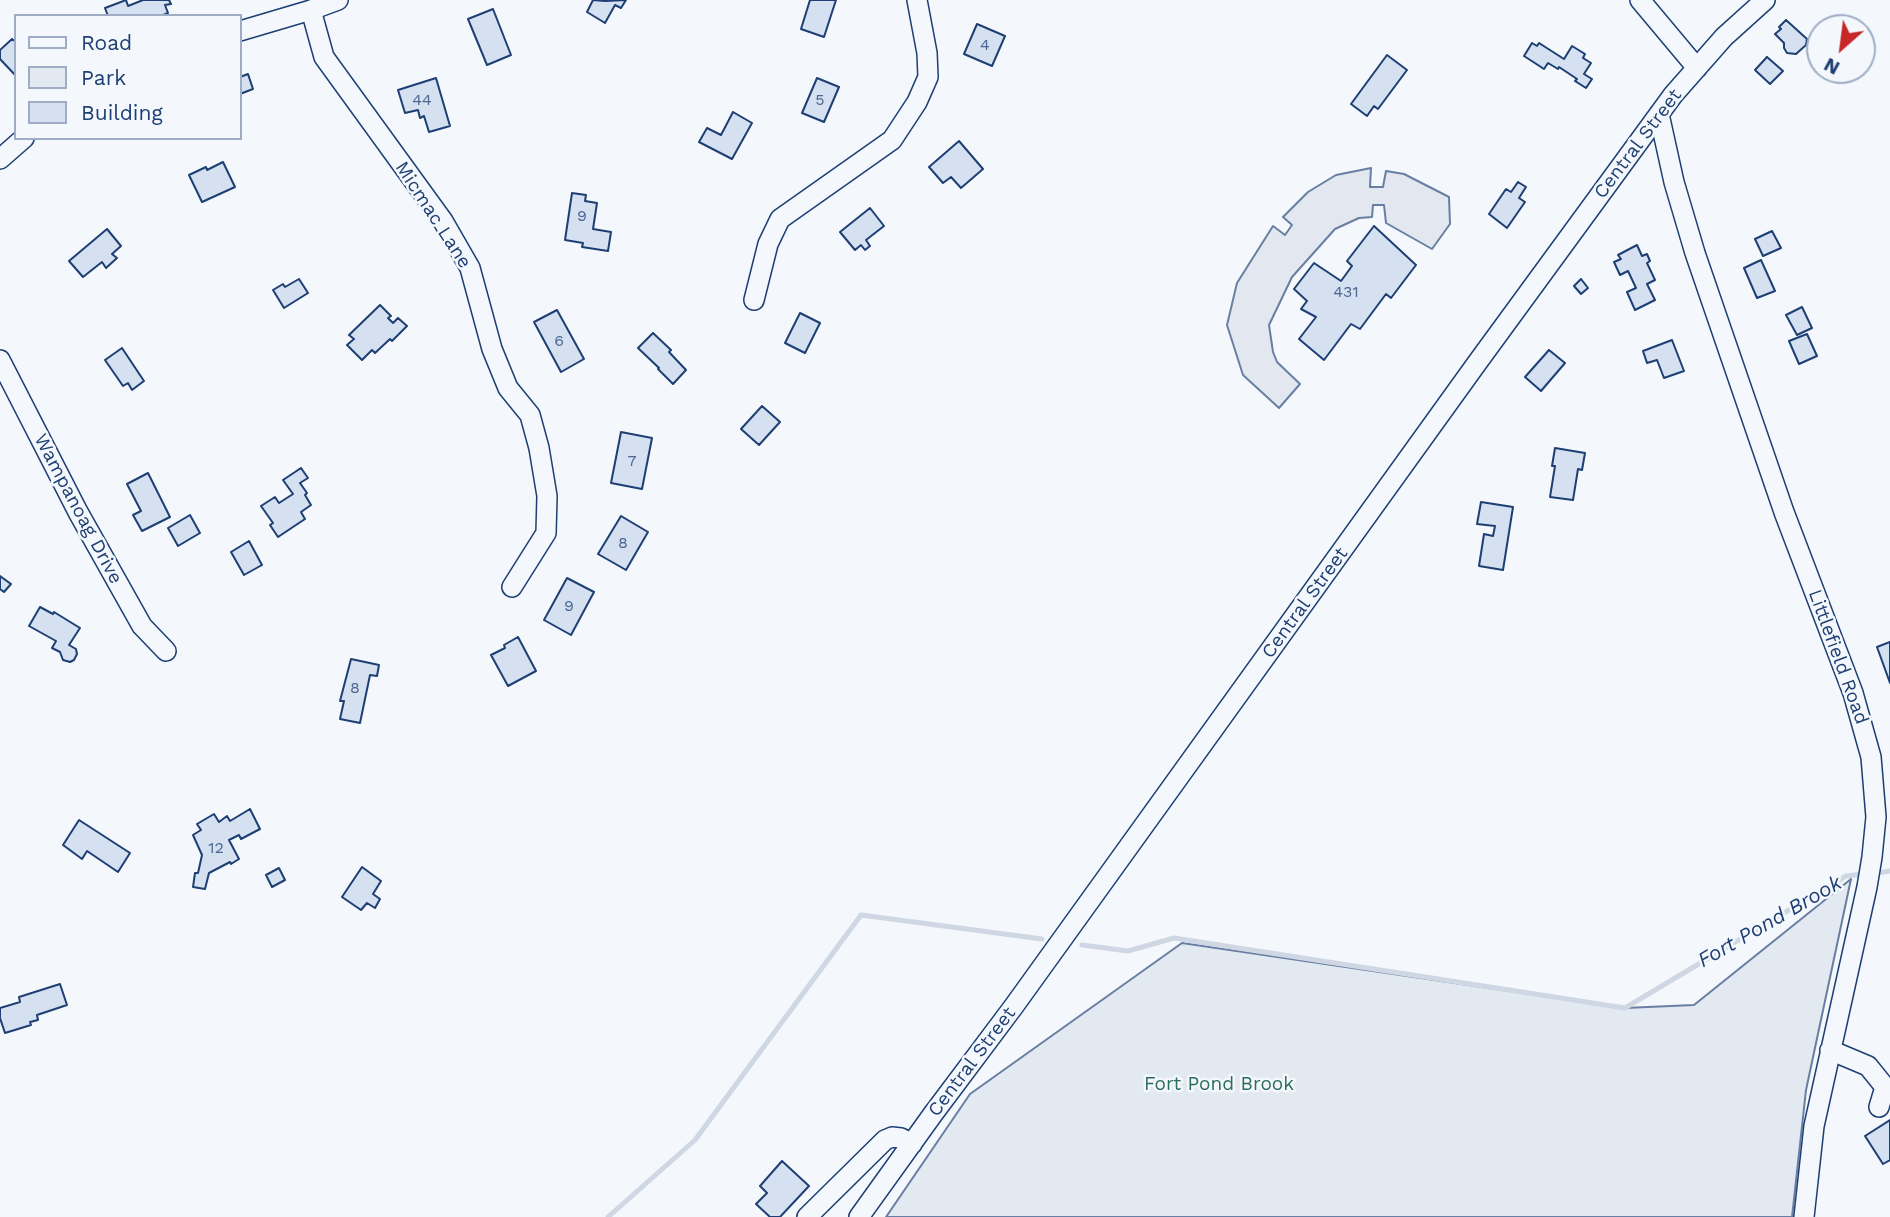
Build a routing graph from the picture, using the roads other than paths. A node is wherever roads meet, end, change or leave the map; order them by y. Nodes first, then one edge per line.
1 (338, 0) edge
2 (917, 0) edge
3 (1640, 0) edge
4 (1765, 0) edge
5 (311, 10) junction
6 (242, 30) edge
7 (1697, 68) junction
8 (1660, 114) junction
9 (21, 140) edge
10 (1, 154) edge
11 (754, 300) dead end
12 (0, 360) edge
13 (512, 587) dead end
14 (166, 651) dead end
15 (1830, 1050) junction
16 (1879, 1107) dead end
17 (912, 1144) junction
18 (807, 1217) edge
19 (859, 1217) edge
20 (1804, 1217) edge

1 - 5 street
2 - 11 street
3 - 7 street
4 - 7 street, Central Street
5 - 6 street
5 - 13 street, Micmac Lane
7 - 8 street, Central Street
8 - 15 street, Littlefield Road
8 - 17 street, Central Street
9 - 10 street
12 - 14 street, Wampanoag Drive
15 - 16 street
15 - 20 street, Littlefield Road
17 - 18 street
17 - 19 street, Central Street

